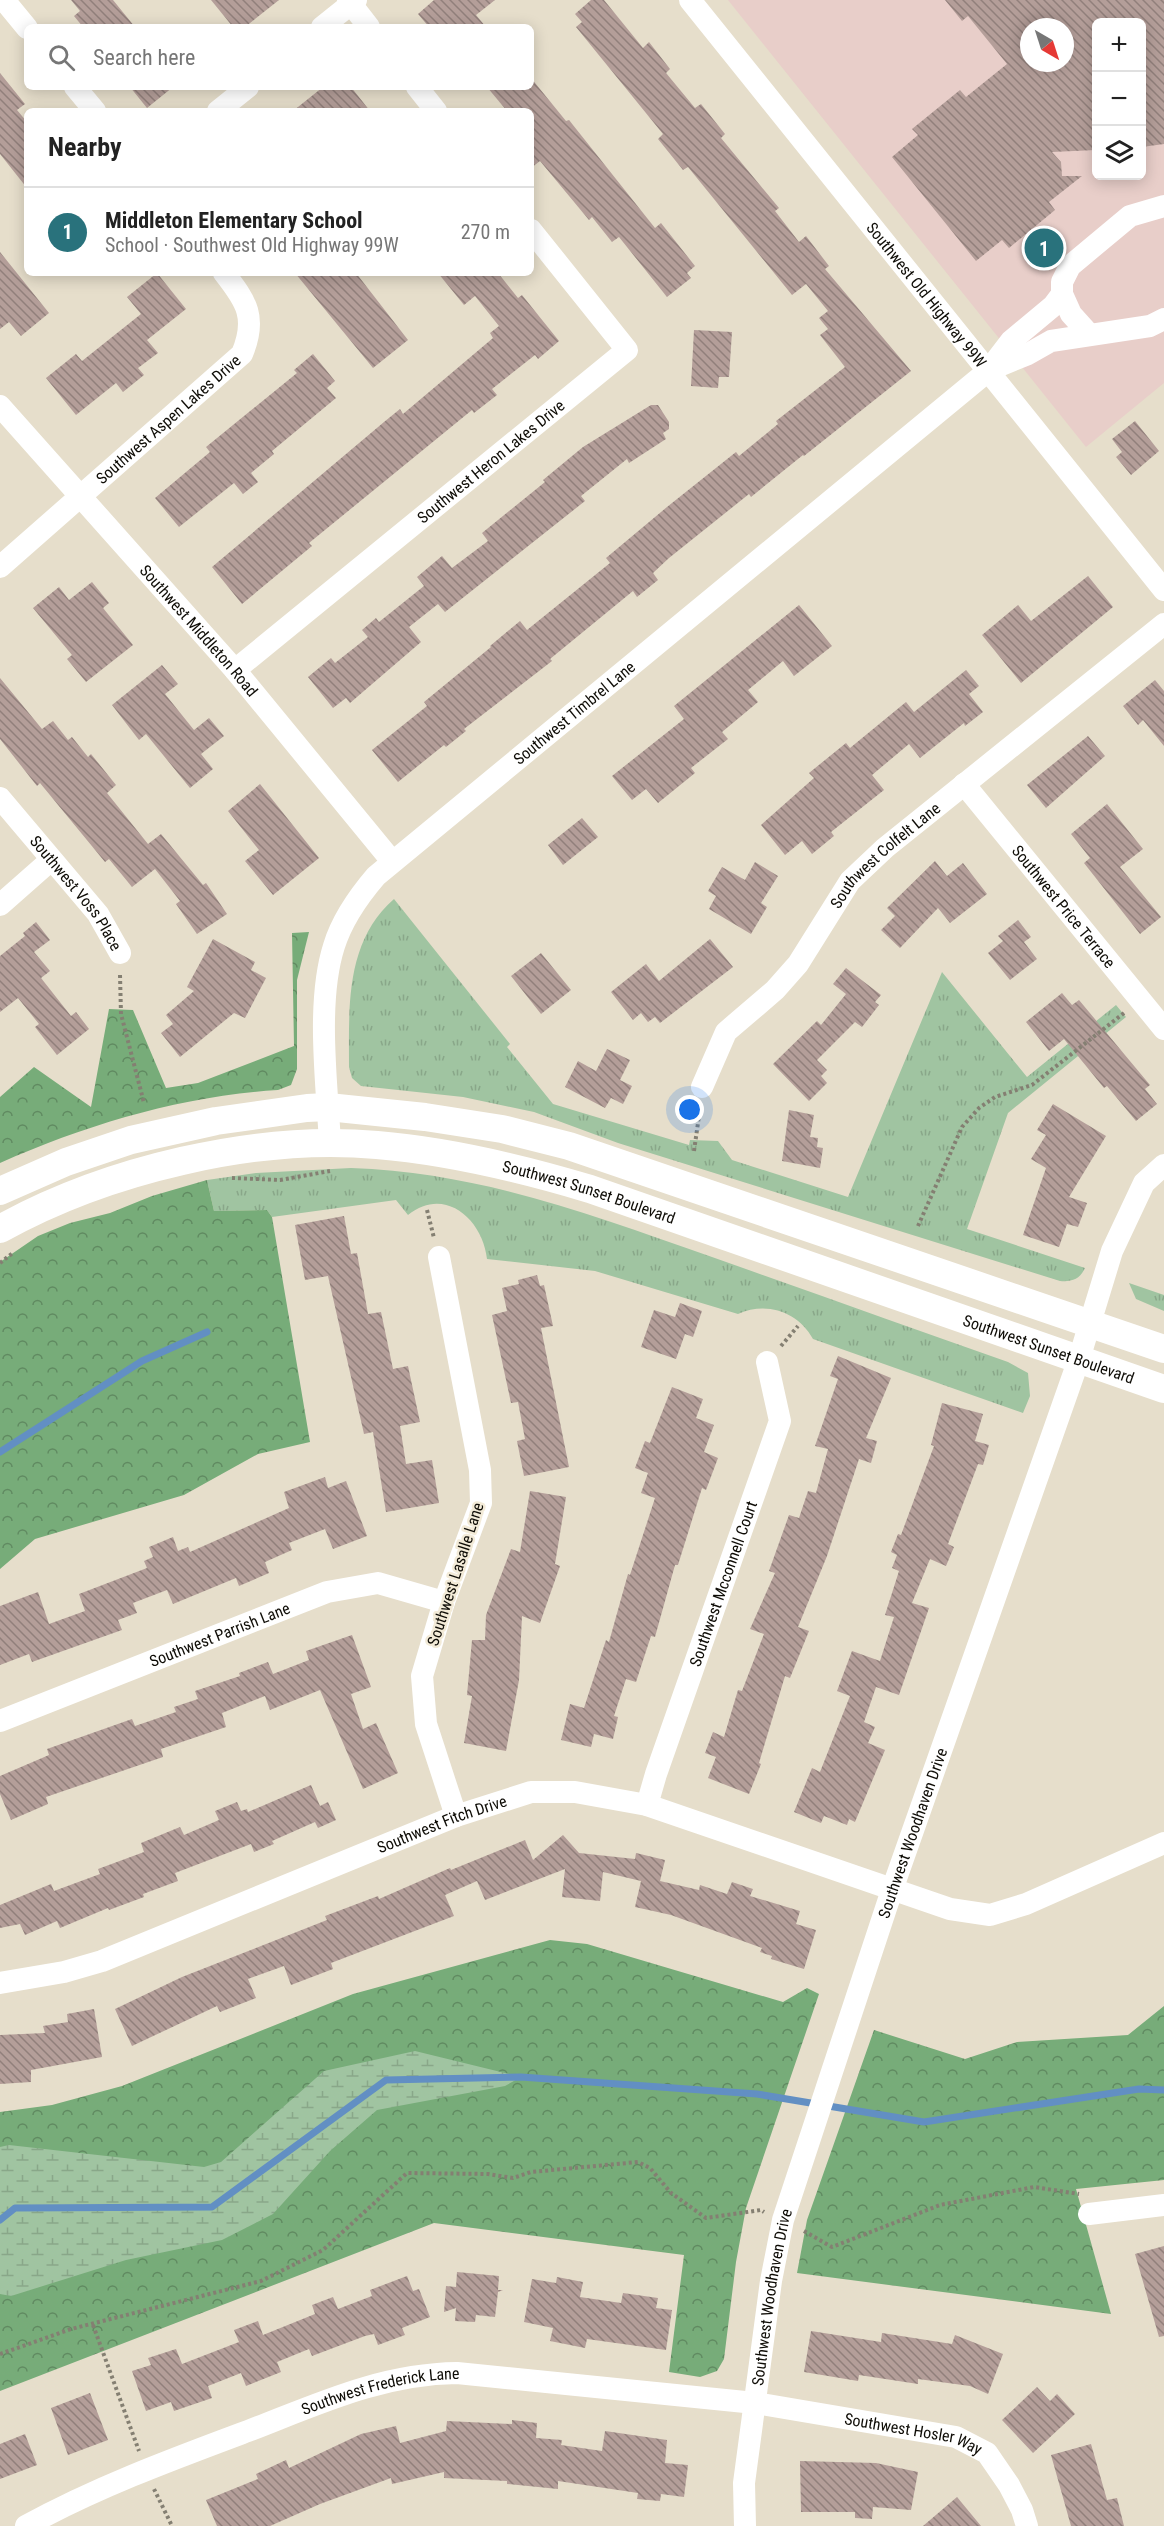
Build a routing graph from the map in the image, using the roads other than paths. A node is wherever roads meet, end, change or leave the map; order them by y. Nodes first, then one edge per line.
1 (4, 0) edge
2 (690, 0) edge
3 (352, 1) edge
4 (24, 24) edge
5 (325, 24) edge
6 (367, 24) edge
7 (78, 90) edge
8 (244, 90) edge
9 (419, 90) edge
10 (92, 108) edge
11 (222, 108) edge
12 (434, 108) edge
13 (1164, 206) edge
14 (534, 234) edge
15 (226, 276) edge
16 (1062, 294) junction
17 (1164, 319) edge
18 (1089, 334) junction
19 (988, 371) junction
20 (0, 406) edge
21 (79, 497) junction
22 (0, 567) edge
23 (1164, 590) edge
24 (1164, 624) edge
25 (235, 670) junction
26 (964, 784) junction
27 (0, 798) edge
28 (51, 860) junction
29 (391, 860) junction
30 (0, 905) edge
31 (120, 953) road end
32 (1164, 1029) edge
33 (702, 1087) road end
34 (328, 1107) junction
35 (330, 1157) junction
36 (1164, 1165) edge
37 (0, 1191) edge
38 (0, 1228) edge
39 (439, 1257) dead end
40 (1090, 1323) junction
41 (1164, 1349) edge
42 (1079, 1359) junction
43 (767, 1362) dead end
44 (1164, 1389) edge
45 (444, 1602) junction
46 (0, 1721) edge
47 (647, 1804) junction
48 (456, 1816) junction
49 (1164, 1843) edge
50 (892, 1890) junction
51 (0, 1983) edge
52 (1086, 2205) road end
53 (1164, 2205) edge
54 (756, 2403) junction
55 (26, 2526) edge
56 (745, 2526) edge
57 (1027, 2526) edge

1 - 4 street
2 - 19 street, Southwest Old Highway 99W
3 - 5 street
3 - 6 street
7 - 10 street
8 - 11 street
9 - 12 street
13 - 16 street
14 - 25 street, Southwest Heron Lakes Drive
15 - 21 street, Southwest Aspen Lakes Drive
16 - 18 street
16 - 19 street
17 - 18 street
18 - 19 street
19 - 23 street, Southwest Old Highway 99W
19 - 29 street, Southwest Timbrel Lane
20 - 21 street, Southwest Middleton Road
21 - 22 street, Southwest Aspen Lakes Drive
21 - 25 street, Southwest Middleton Road
24 - 26 street, Southwest Colfelt Lane
25 - 29 street, Southwest Middleton Road
26 - 32 street, Southwest Price Terrace
26 - 33 street, Southwest Colfelt Lane
27 - 28 street, Southwest Voss Place
28 - 30 street
28 - 31 street, Southwest Voss Place
29 - 34 street, Southwest Timbrel Lane
34 - 35 street, Southwest Timbrel Lane
34 - 37 main road, Southwest Sunset Boulevard
34 - 40 main road, Southwest Sunset Boulevard
35 - 38 main road, Southwest Sunset Boulevard
35 - 42 main road, Southwest Sunset Boulevard
36 - 40 street, Southwest Woodhaven Drive
39 - 45 street, Southwest Lasalle Lane
40 - 41 main road, Southwest Sunset Boulevard
40 - 42 street, Southwest Woodhaven Drive
42 - 44 main road, Southwest Sunset Boulevard
42 - 50 street, Southwest Woodhaven Drive
43 - 47 street, Southwest Mcconnell Court
45 - 46 street, Southwest Parrish Lane
45 - 48 street, Southwest Lasalle Lane
47 - 48 street, Southwest Fitch Drive
47 - 50 street, Southwest Fitch Drive
48 - 51 street, Southwest Fitch Drive
49 - 50 street, Southwest Fitch Drive
50 - 54 street, Southwest Woodhaven Drive
52 - 53 street
54 - 55 street, Southwest Frederick Lane
54 - 56 street, Southwest Woodhaven Drive
54 - 57 street, Southwest Hosler Way

